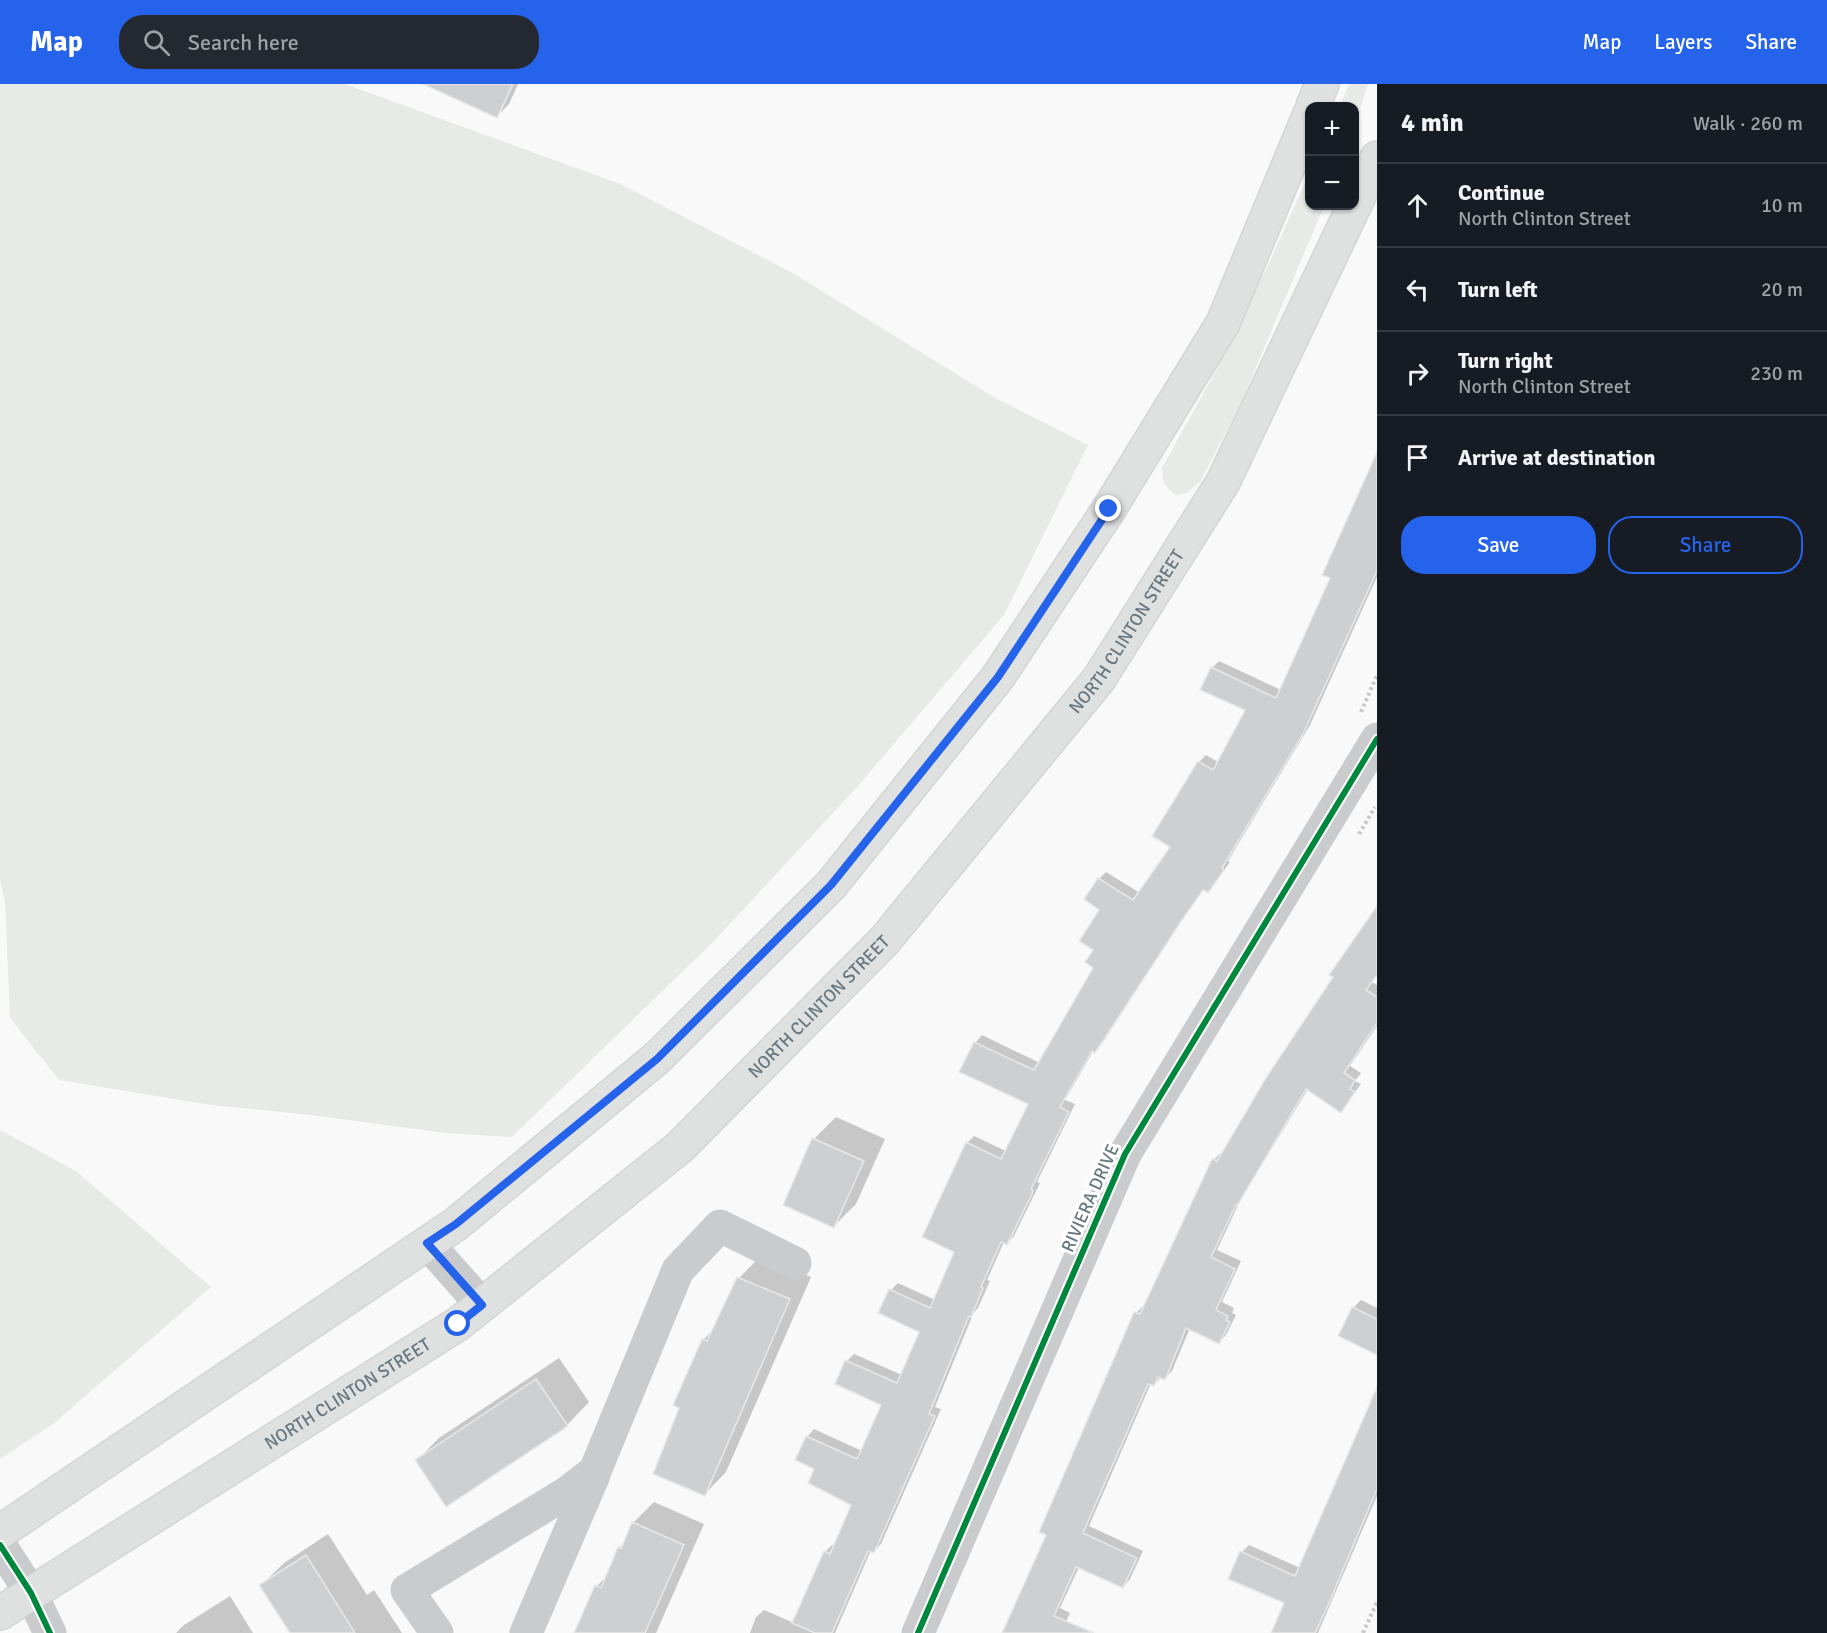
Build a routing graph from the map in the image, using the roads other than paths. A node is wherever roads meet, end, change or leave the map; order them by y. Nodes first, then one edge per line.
1 (1322, 84) edge
2 (1315, 102) edge
3 (1305, 126) edge
4 (1377, 158) edge
5 (1377, 739) edge
6 (427, 1243) junction
7 (795, 1263) dead end
8 (482, 1305) junction
9 (595, 1471) junction
10 (0, 1532) edge
11 (0, 1545) edge
12 (31, 1593) junction
13 (0, 1614) edge
14 (50, 1633) edge
15 (437, 1633) edge
16 (526, 1633) edge
17 (918, 1633) edge

1 - 2 main road
3 - 6 main road
4 - 8 main road, NORTH CLINTON STREET
5 - 17 street, RIVIERA DRIVE
6 - 8 street
6 - 10 main road
7 - 9 street
8 - 12 main road, NORTH CLINTON STREET
9 - 15 street
9 - 16 street
11 - 12 street
12 - 13 main road, NORTH CLINTON STREET
12 - 14 street

